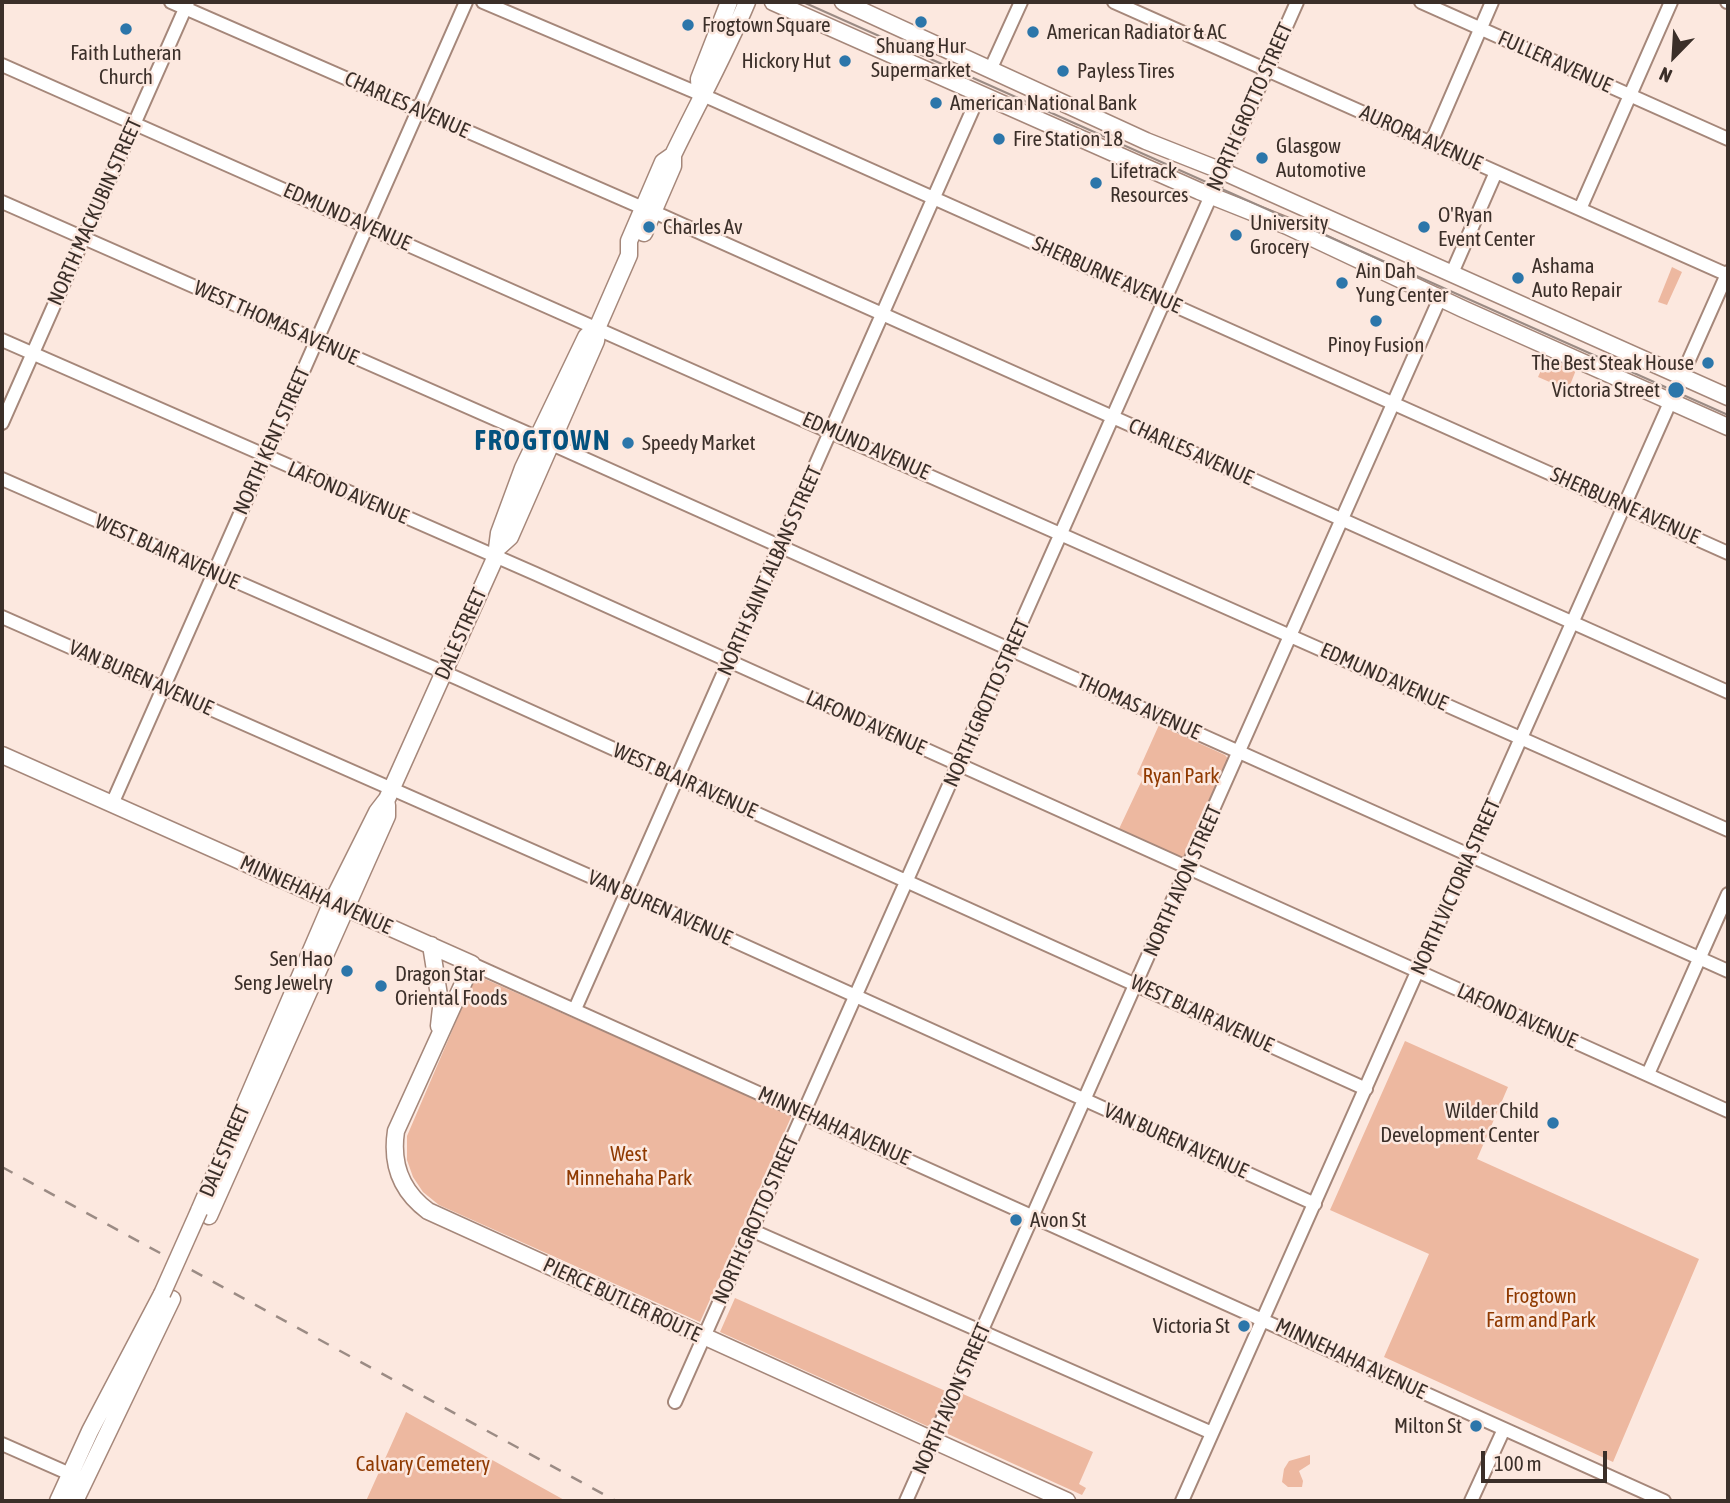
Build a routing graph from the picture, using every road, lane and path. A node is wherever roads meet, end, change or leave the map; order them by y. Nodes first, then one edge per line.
1 (171, 2) edge
2 (466, 2) edge
3 (484, 2) edge
4 (729, 2) edge
5 (747, 2) edge
6 (773, 2) edge
7 (843, 2) edge
8 (1021, 2) edge
9 (1114, 2) edge
10 (1297, 2) edge
11 (1421, 2) edge
12 (1492, 2) edge
13 (1671, 2) edge
14 (186, 5) edge
15 (1481, 29) junction
16 (2, 65) edge
17 (991, 68) junction
18 (1266, 70) junction
19 (980, 93) junction
20 (700, 95) junction
21 (1630, 95) junction
22 (418, 110) junction
23 (135, 123) junction
24 (1728, 139) edge
25 (1431, 143) junction
26 (1222, 171) junction
27 (1496, 172) junction
28 (1210, 196) junction
29 (934, 198) junction
30 (2, 202) edge
31 (1580, 209) junction
32 (649, 210) junction
33 (368, 226) junction
34 (83, 238) junction
35 (1452, 273) junction
36 (1728, 274) edge
37 (1440, 298) junction
38 (1164, 300) junction
39 (883, 314) junction
40 (598, 326) junction
41 (2, 340) edge
42 (317, 341) junction
43 (32, 354) junction
44 (1682, 375) junction
45 (1728, 397) edge
46 (1671, 401) junction
47 (1394, 403) junction
48 (1112, 417) junction
49 (2, 423) edge
50 (1728, 428) edge
51 (832, 430) junction
52 (543, 441) junction
53 (265, 457) junction
54 (2, 479) edge
55 (1624, 506) junction
56 (1343, 519) junction
57 (1061, 533) junction
58 (781, 547) junction
59 (498, 551) junction
60 (1728, 553) edge
61 (214, 573) junction
62 (2, 617) edge
63 (1573, 622) junction
64 (1291, 635) junction
65 (1009, 649) junction
66 (730, 662) junction
67 (444, 672) junction
68 (163, 688) junction
69 (1728, 691) edge
70 (1522, 738) junction
71 (1240, 752) junction
72 (2, 755) edge
73 (960, 765) junction
74 (679, 778) junction
75 (390, 794) junction
76 (112, 804) junction
77 (1728, 830) edge
78 (1470, 856) junction
79 (1188, 868) junction
80 (908, 880) junction
81 (627, 893) junction
82 (1728, 894) edge
83 (339, 905) junction
84 (431, 945) junction
85 (1699, 958) junction
86 (472, 964) junction
87 (1728, 971) edge
88 (1418, 973) junction
89 (1138, 984) junction
90 (856, 996) junction
91 (575, 1009) junction
92 (438, 1036) junction
93 (1648, 1074) junction
94 (1366, 1089) junction
95 (1086, 1100) junction
96 (1728, 1111) edge
97 (804, 1112) junction
98 (1315, 1204) junction
99 (1034, 1216) junction
100 (751, 1230) junction
101 (167, 1296) junction
102 (1264, 1319) junction
103 (982, 1332) junction
104 (704, 1337) junction
105 (675, 1402) dead end
106 (1504, 1429) junction
107 (1212, 1433) junction
108 (933, 1441) junction
109 (2, 1444) edge
110 (70, 1474) junction
111 (58, 1501) edge
112 (75, 1501) edge
113 (906, 1501) edge
114 (1067, 1501) edge
115 (1182, 1501) edge
116 (1471, 1501) edge
117 (1664, 1501) edge

1 - 14 street, CHARLES AVENUE
2 - 22 street, NORTH KENT STREET
3 - 20 street, SHERBURNE AVENUE
4 - 20 main road, DALE STREET
5 - 20 main road, DALE STREET
6 - 19 main road
7 - 17 main road
8 - 17 street
9 - 18 street, AURORA AVENUE
10 - 18 street, NORTH GROTTO STREET
11 - 15 street, FULLER AVENUE
12 - 15 street
13 - 21 street
14 - 22 street, CHARLES AVENUE
14 - 23 street, NORTH MACKUBIN STREET
15 - 21 street, FULLER AVENUE
15 - 25 street
16 - 23 street, EDMUND AVENUE
17 - 26 main road
18 - 25 street, AURORA AVENUE
18 - 26 street, NORTH GROTTO STREET
19 - 28 main road
19 - 29 street, NORTH SAINT ALBANS STREET
20 - 29 street, SHERBURNE AVENUE
20 - 32 main road, DALE STREET
21 - 24 street, FULLER AVENUE
21 - 31 street
22 - 32 street, CHARLES AVENUE
22 - 33 street, NORTH KENT STREET
23 - 33 street, EDMUND AVENUE
23 - 34 street, NORTH MACKUBIN STREET
25 - 27 street, AURORA AVENUE
26 - 28 street, NORTH GROTTO STREET
26 - 35 main road
27 - 31 street, AURORA AVENUE
27 - 35 street
28 - 37 main road
28 - 38 street, NORTH GROTTO STREET
29 - 38 street, SHERBURNE AVENUE
29 - 39 street, NORTH SAINT ALBANS STREET
30 - 34 street, WEST THOMAS AVENUE
31 - 36 street, AURORA AVENUE
32 - 39 street, CHARLES AVENUE
32 - 40 main road, DALE STREET
33 - 40 street, EDMUND AVENUE
33 - 42 street, NORTH KENT STREET
34 - 42 street, WEST THOMAS AVENUE
34 - 43 street, NORTH MACKUBIN STREET
35 - 44 main road
36 - 44 street, NORTH VICTORIA STREET
37 - 46 main road
37 - 47 street, NORTH AVON STREET
38 - 47 street, SHERBURNE AVENUE
38 - 48 street, NORTH GROTTO STREET
39 - 48 street, CHARLES AVENUE
39 - 51 street, NORTH SAINT ALBANS STREET
40 - 51 street, EDMUND AVENUE
40 - 52 main road, DALE STREET
41 - 43 street, LAFOND AVENUE
42 - 52 street, WEST THOMAS AVENUE
42 - 53 street, NORTH KENT STREET
43 - 49 street, NORTH MACKUBIN STREET
43 - 53 street, LAFOND AVENUE
44 - 45 main road
44 - 46 street, NORTH VICTORIA STREET
46 - 50 main road
46 - 55 street, NORTH VICTORIA STREET
47 - 55 street, SHERBURNE AVENUE
47 - 56 street, NORTH AVON STREET
48 - 56 street, CHARLES AVENUE
48 - 57 street, NORTH GROTTO STREET
51 - 57 street, EDMUND AVENUE
51 - 58 street, NORTH SAINT ALBANS STREET
52 - 58 street, THOMAS AVENUE
52 - 59 main road, DALE STREET
53 - 59 street, LAFOND AVENUE
53 - 61 street, NORTH KENT STREET
54 - 61 street, WEST BLAIR AVENUE
55 - 60 street, SHERBURNE AVENUE
55 - 63 street, NORTH VICTORIA STREET
56 - 63 street, CHARLES AVENUE
56 - 64 street, NORTH AVON STREET
57 - 64 street, EDMUND AVENUE
57 - 65 street, NORTH GROTTO STREET
58 - 65 street, THOMAS AVENUE
58 - 66 street, NORTH SAINT ALBANS STREET
59 - 66 street, LAFOND AVENUE
59 - 67 main road, DALE STREET
61 - 67 street, WEST BLAIR AVENUE
61 - 68 street, NORTH KENT STREET
62 - 68 street, VAN BUREN AVENUE
63 - 69 street, CHARLES AVENUE
63 - 70 street, NORTH VICTORIA STREET
64 - 70 street, EDMUND AVENUE
64 - 71 street, NORTH AVON STREET
65 - 71 street, THOMAS AVENUE
65 - 73 street, NORTH GROTTO STREET
66 - 73 street, LAFOND AVENUE
66 - 74 street, NORTH SAINT ALBANS STREET
67 - 74 street, WEST BLAIR AVENUE
67 - 75 main road, DALE STREET
68 - 75 street, VAN BUREN AVENUE
68 - 76 street, NORTH KENT STREET
70 - 77 street, EDMUND AVENUE
70 - 78 street, NORTH VICTORIA STREET
71 - 78 street, THOMAS AVENUE
71 - 79 street, NORTH AVON STREET
72 - 76 main road, MINNEHAHA AVENUE
73 - 79 street, LAFOND AVENUE
73 - 80 street, NORTH GROTTO STREET
74 - 80 street, WEST BLAIR AVENUE
74 - 81 street, NORTH SAINT ALBANS STREET
75 - 81 street, VAN BUREN AVENUE
75 - 83 main road, DALE STREET
76 - 83 main road, MINNEHAHA AVENUE
78 - 85 street, THOMAS AVENUE
78 - 88 street, NORTH VICTORIA STREET
79 - 88 street, LAFOND AVENUE
79 - 89 street, NORTH AVON STREET
80 - 89 street, WEST BLAIR AVENUE
80 - 90 street, NORTH GROTTO STREET
81 - 90 street, VAN BUREN AVENUE
81 - 91 street, NORTH SAINT ALBANS STREET
82 - 85 street
83 - 84 main road, MINNEHAHA AVENUE
83 - 101 main road, DALE STREET
84 - 86 main road, MINNEHAHA AVENUE
84 - 92 main road
85 - 87 street, THOMAS AVENUE
85 - 93 street
86 - 91 street, MINNEHAHA AVENUE
86 - 92 main road, PIERCE BUTLER ROUTE
88 - 93 street, LAFOND AVENUE
88 - 94 street, NORTH VICTORIA STREET
89 - 94 street, WEST BLAIR AVENUE
89 - 95 street, NORTH AVON STREET
90 - 95 street, VAN BUREN AVENUE
90 - 97 street, NORTH GROTTO STREET
91 - 97 street, MINNEHAHA AVENUE
92 - 104 main road, PIERCE BUTLER ROUTE
93 - 96 street, LAFOND AVENUE
94 - 98 street, NORTH VICTORIA STREET
95 - 98 street, VAN BUREN AVENUE
95 - 99 street, NORTH AVON STREET
97 - 99 street, MINNEHAHA AVENUE
97 - 100 street, NORTH GROTTO STREET
98 - 102 street, NORTH VICTORIA STREET
99 - 102 street, MINNEHAHA AVENUE
99 - 103 street, NORTH AVON STREET
100 - 103 street
100 - 104 street, NORTH GROTTO STREET
101 - 110 main road, DALE STREET
101 - 112 main road, DALE STREET
102 - 106 street, MINNEHAHA AVENUE
102 - 107 street, NORTH VICTORIA STREET
103 - 107 street
103 - 108 street, NORTH AVON STREET
104 - 105 street, NORTH GROTTO STREET
104 - 108 main road, PIERCE BUTLER ROUTE
106 - 116 street
106 - 117 street, MINNEHAHA AVENUE
107 - 115 street, NORTH VICTORIA STREET
108 - 113 street, NORTH AVON STREET
108 - 114 main road, PIERCE BUTLER ROUTE
109 - 110 street
110 - 111 main road, DALE STREET

